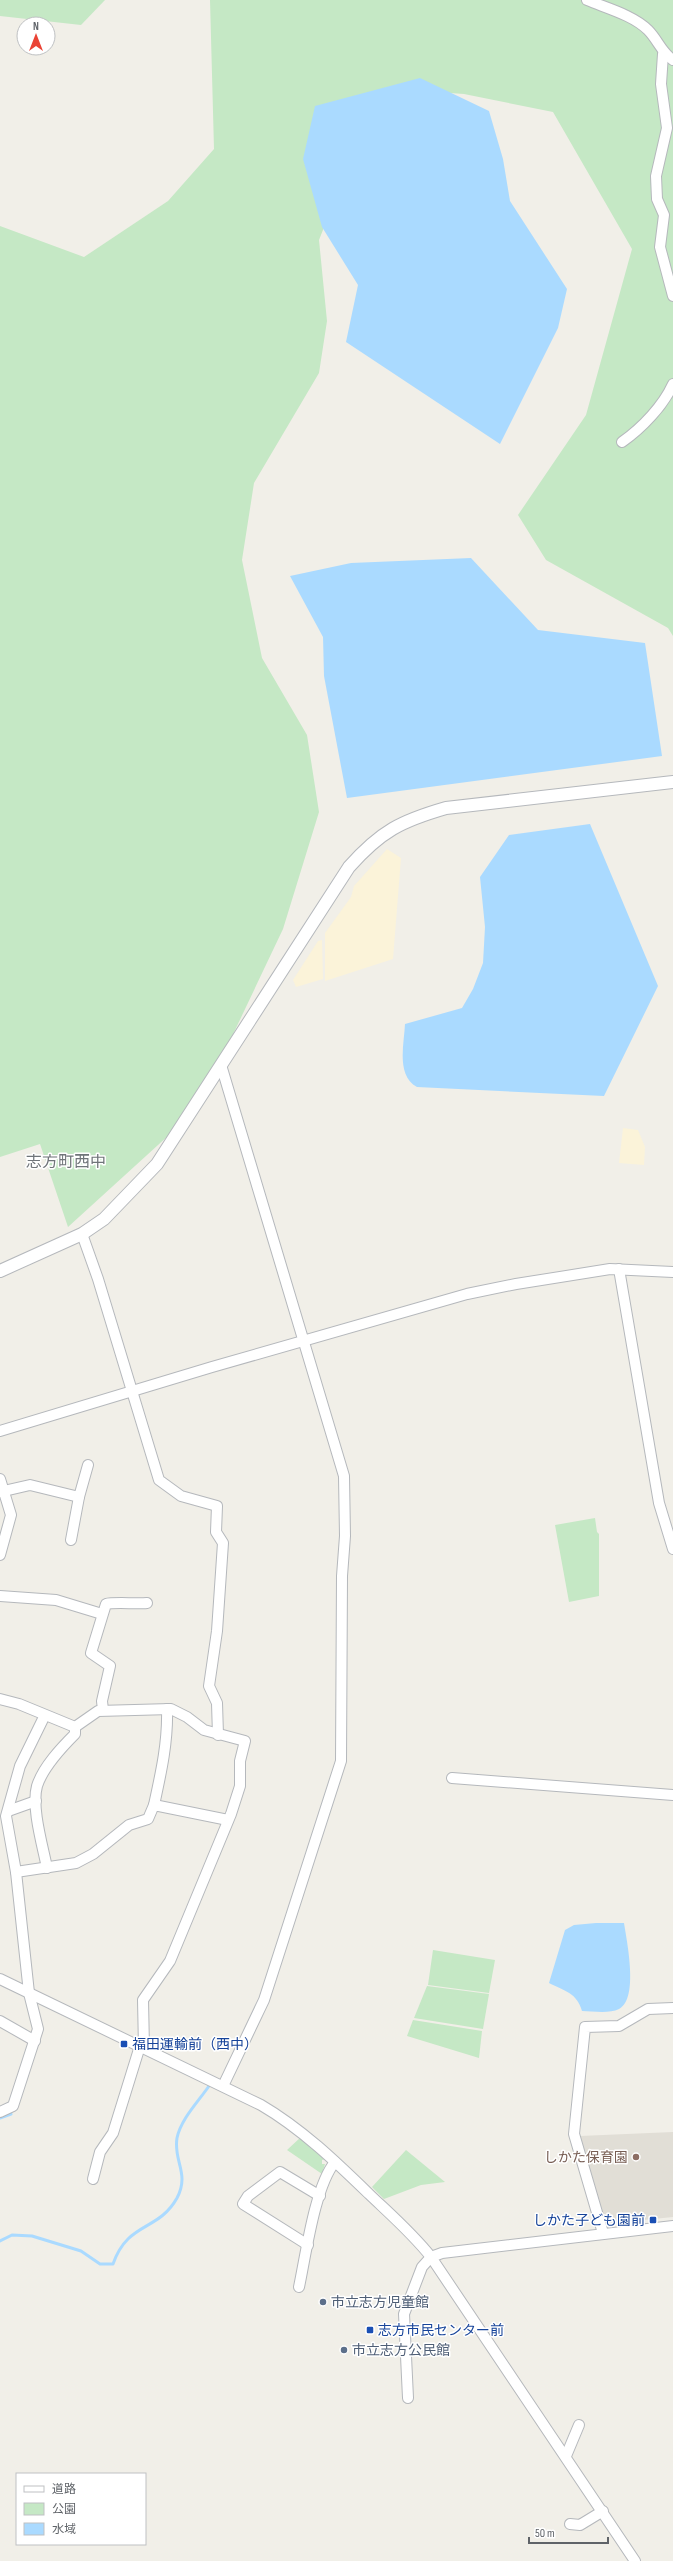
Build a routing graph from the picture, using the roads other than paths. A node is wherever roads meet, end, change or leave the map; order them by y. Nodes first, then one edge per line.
1 (587, 0) edge
2 (664, 54) junction
3 (673, 60) edge
4 (673, 296) edge
5 (673, 384) edge
6 (622, 442) dead end
7 (673, 782) edge
8 (221, 1065) junction
9 (82, 1234) junction
10 (619, 1270) junction
11 (0, 1271) edge
12 (673, 1272) edge
13 (304, 1341) junction
14 (131, 1393) junction
15 (0, 1431) edge
16 (88, 1465) dead end
17 (0, 1479) edge
18 (2, 1492) edge
19 (79, 1497) junction
20 (71, 1540) dead end
21 (673, 1549) edge
22 (0, 1555) edge
23 (0, 1596) edge
24 (147, 1603) dead end
25 (102, 1614) junction
26 (0, 1699) edge
27 (167, 1709) junction
28 (103, 1710) junction
29 (44, 1716) junction
30 (75, 1727) junction
31 (218, 1735) junction
32 (452, 1778) dead end
33 (673, 1795) edge
34 (36, 1801) junction
35 (154, 1806) junction
36 (5, 1814) edge
37 (228, 1820) junction
38 (47, 1868) junction
39 (16, 1872) junction
40 (0, 1979) edge
41 (29, 1993) junction
42 (673, 2008) edge
43 (0, 2021) edge
44 (35, 2041) junction
45 (142, 2047) junction
46 (223, 2086) junction
47 (0, 2112) edge
48 (335, 2162) junction
49 (93, 2179) dead end
50 (320, 2196) junction
51 (673, 2226) edge
52 (602, 2233) junction
53 (308, 2245) junction
54 (431, 2257) junction
55 (299, 2287) dead end
56 (408, 2398) dead end
57 (579, 2426) dead end
58 (566, 2456) junction
59 (603, 2511) junction
60 (570, 2524) dead end
61 (635, 2561) edge

1 - 2 street
2 - 3 street
2 - 4 street
5 - 6 street
7 - 8 street
8 - 9 street
8 - 13 street
9 - 11 street
9 - 14 street
10 - 12 street
10 - 13 street
10 - 21 street
13 - 14 street
13 - 46 street
14 - 15 street
14 - 31 street
16 - 19 street
17 - 18 street
18 - 19 street
18 - 22 street
19 - 20 street
23 - 25 street
24 - 25 street
25 - 28 street
26 - 29 street
27 - 28 street
27 - 31 street
27 - 35 street
28 - 30 street
29 - 30 street
29 - 36 street
30 - 34 street
31 - 37 street
32 - 33 street
34 - 36 street
34 - 38 street
35 - 37 street
35 - 38 street
36 - 39 street
37 - 45 street
38 - 39 street
39 - 41 street
40 - 41 street
41 - 44 street
41 - 45 street
42 - 52 street
43 - 44 street
44 - 47 street
45 - 46 street
45 - 49 street
46 - 48 street
48 - 50 street
48 - 54 street
50 - 53 street
50 - 53 street
51 - 52 street
52 - 54 street
53 - 55 street
54 - 56 street
54 - 58 street
57 - 58 street
58 - 59 street
59 - 60 street
59 - 61 street

